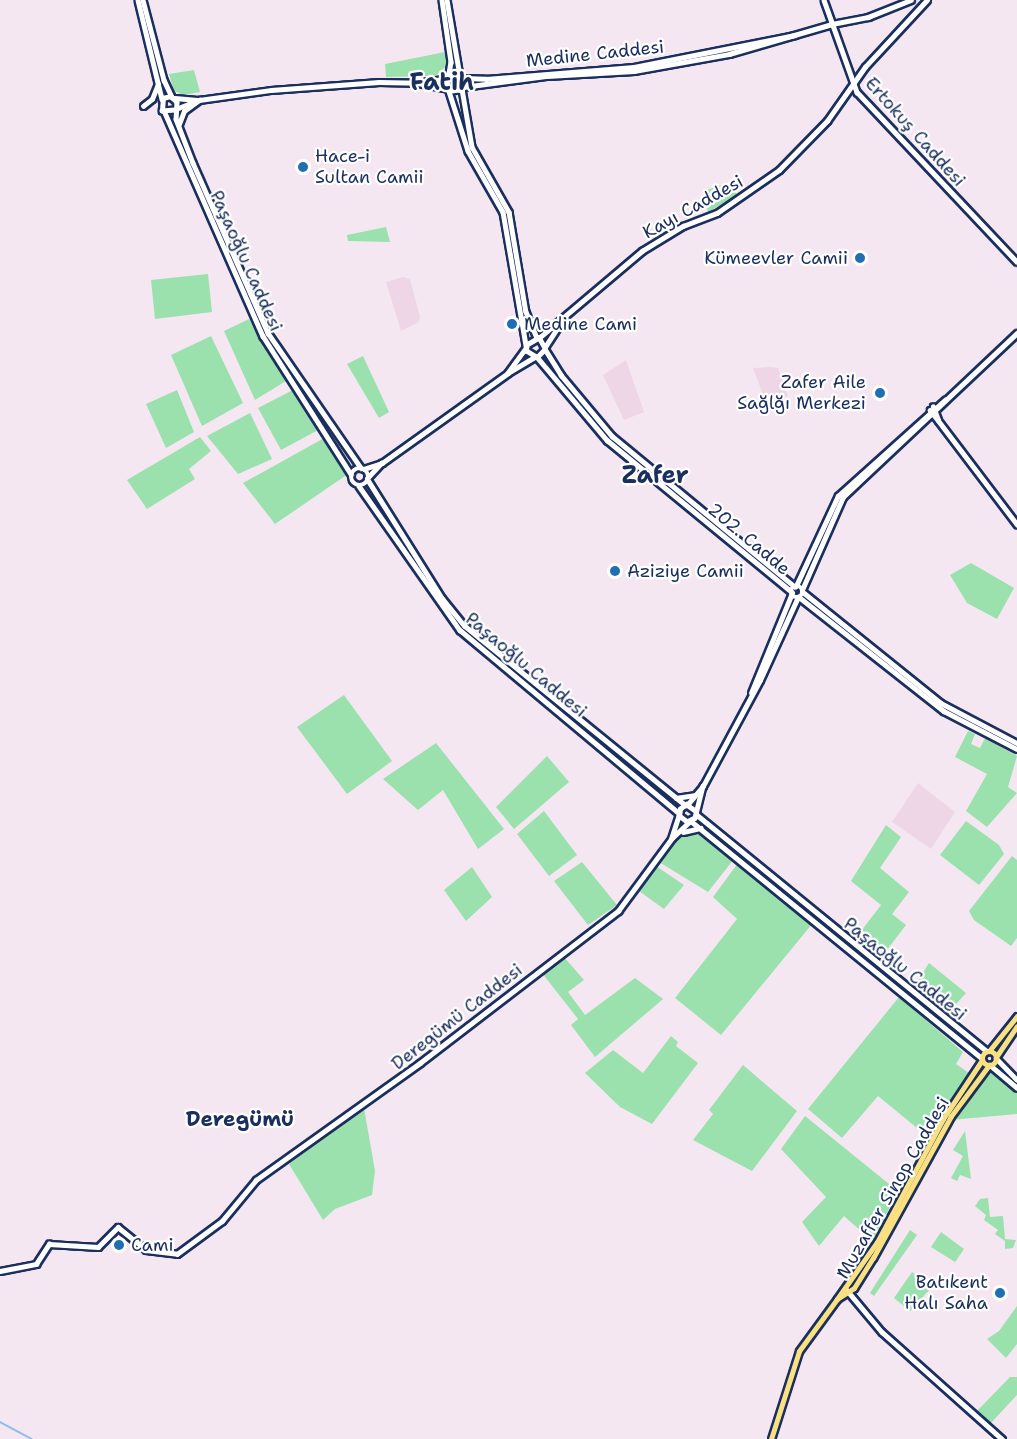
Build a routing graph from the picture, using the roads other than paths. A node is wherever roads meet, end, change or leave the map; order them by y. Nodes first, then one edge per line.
1 (138, 0) edge
2 (144, 0) edge
3 (442, 0) edge
4 (447, 0) edge
5 (824, 0) edge
6 (911, 0) edge
7 (927, 0) edge
8 (832, 24) junction
9 (801, 34) junction
10 (450, 77) junction
11 (461, 77) junction
12 (159, 81) junction
13 (418, 83) junction
14 (853, 86) junction
15 (462, 88) junction
16 (451, 90) junction
17 (173, 98) junction
18 (162, 99) junction
19 (199, 100) junction
20 (143, 106) dead end
21 (176, 110) junction
22 (165, 113) junction
23 (179, 128) junction
24 (1017, 262) edge
25 (563, 319) junction
26 (1017, 333) edge
27 (538, 338) junction
28 (527, 346) junction
29 (545, 348) junction
30 (536, 357) junction
31 (508, 373) junction
32 (933, 411) junction
33 (382, 463) junction
34 (363, 469) junction
35 (351, 474) junction
36 (368, 479) junction
37 (359, 486) junction
38 (1017, 524) edge
39 (795, 586) junction
40 (802, 591) junction
41 (792, 593) junction
42 (799, 597) junction
43 (748, 702) junction
44 (1017, 743) edge
45 (1017, 749) edge
46 (703, 786) junction
47 (697, 794) junction
48 (674, 797) junction
49 (686, 805) junction
50 (696, 812) junction
51 (679, 815) junction
52 (690, 822) junction
53 (701, 828) junction
54 (678, 834) junction
55 (672, 838) junction
56 (1017, 1016) edge
57 (1017, 1026) edge
58 (988, 1051) junction
59 (996, 1058) junction
60 (982, 1059) junction
61 (990, 1065) junction
62 (1017, 1080) edge
63 (1017, 1088) edge
64 (0, 1271) edge
65 (847, 1291) junction
66 (771, 1439) edge
67 (1002, 1439) edge

1 - 12 street
2 - 17 street
3 - 10 street
4 - 11 street
5 - 8 street, Ertokuş Caddesi
6 - 8 street, Medine Caddesi
7 - 14 street, Kayı Caddesi
8 - 9 street, Medine Caddesi
8 - 14 street, Ertokuş Caddesi
9 - 11 street, Medine Caddesi
9 - 15 street, Medine Caddesi
10 - 11 street, Medine Caddesi
10 - 13 street
10 - 16 street
11 - 15 street
12 - 18 street
12 - 20 street
13 - 16 street
13 - 19 street
14 - 24 street, Ertokuş Caddesi
14 - 25 street, Kayı Caddesi
15 - 16 street, Medine Caddesi
15 - 27 street
16 - 28 street
17 - 18 street
17 - 19 street
17 - 21 street, Paşaoğlu Caddesi
18 - 22 street, Paşaoğlu Caddesi
19 - 21 street
19 - 23 street
21 - 22 street
21 - 23 street, Paşaoğlu Caddesi
22 - 35 street, Paşaoğlu Caddesi
23 - 34 street, Paşaoğlu Caddesi
25 - 27 street, Kayı Caddesi
25 - 29 street, Kayı Caddesi
26 - 32 street
27 - 28 street, Kayı Caddesi
27 - 29 street, 202. Cadde
28 - 30 street, 202. Cadde
28 - 31 street
29 - 30 street, Kayı Caddesi
29 - 39 street, 202. Cadde
30 - 31 street
30 - 41 street, 202. Cadde
31 - 33 street
32 - 38 street
32 - 39 street
32 - 40 street
33 - 34 street
33 - 36 street
34 - 35 street
34 - 36 street, Paşaoğlu Caddesi
35 - 37 street, Paşaoğlu Caddesi
36 - 37 street
36 - 48 street, Paşaoğlu Caddesi
37 - 51 street, Paşaoğlu Caddesi
39 - 40 street, 202. Cadde
39 - 41 street
40 - 42 street
40 - 44 street, 202. Cadde
41 - 42 street, 202. Cadde
41 - 43 street
42 - 43 street
42 - 45 street, 202. Cadde
43 - 46 street
46 - 47 street
46 - 50 street
47 - 48 street
47 - 49 street
48 - 49 street, Paşaoğlu Caddesi
49 - 50 street, Paşaoğlu Caddesi
49 - 51 street, Deregümü Caddesi
50 - 52 street, Deregümü Caddesi
50 - 58 street, Paşaoğlu Caddesi
51 - 52 street, Paşaoğlu Caddesi
51 - 55 street, Deregümü Caddesi
52 - 53 street, Paşaoğlu Caddesi
52 - 54 street, Deregümü Caddesi
53 - 54 street
53 - 60 street, Paşaoğlu Caddesi
54 - 55 street, Deregümü Caddesi
55 - 64 street, Deregümü Caddesi
56 - 58 main road
57 - 59 main road
58 - 59 main road
58 - 60 main road, Muzaffer Sinop Caddesi
59 - 61 main road, Muzaffer Sinop Caddesi
59 - 62 street
60 - 61 main road
60 - 65 main road, Muzaffer Sinop Caddesi
61 - 63 street
61 - 65 main road, Muzaffer Sinop Caddesi
65 - 66 main road, Muzaffer Sinop Caddesi
65 - 67 street

